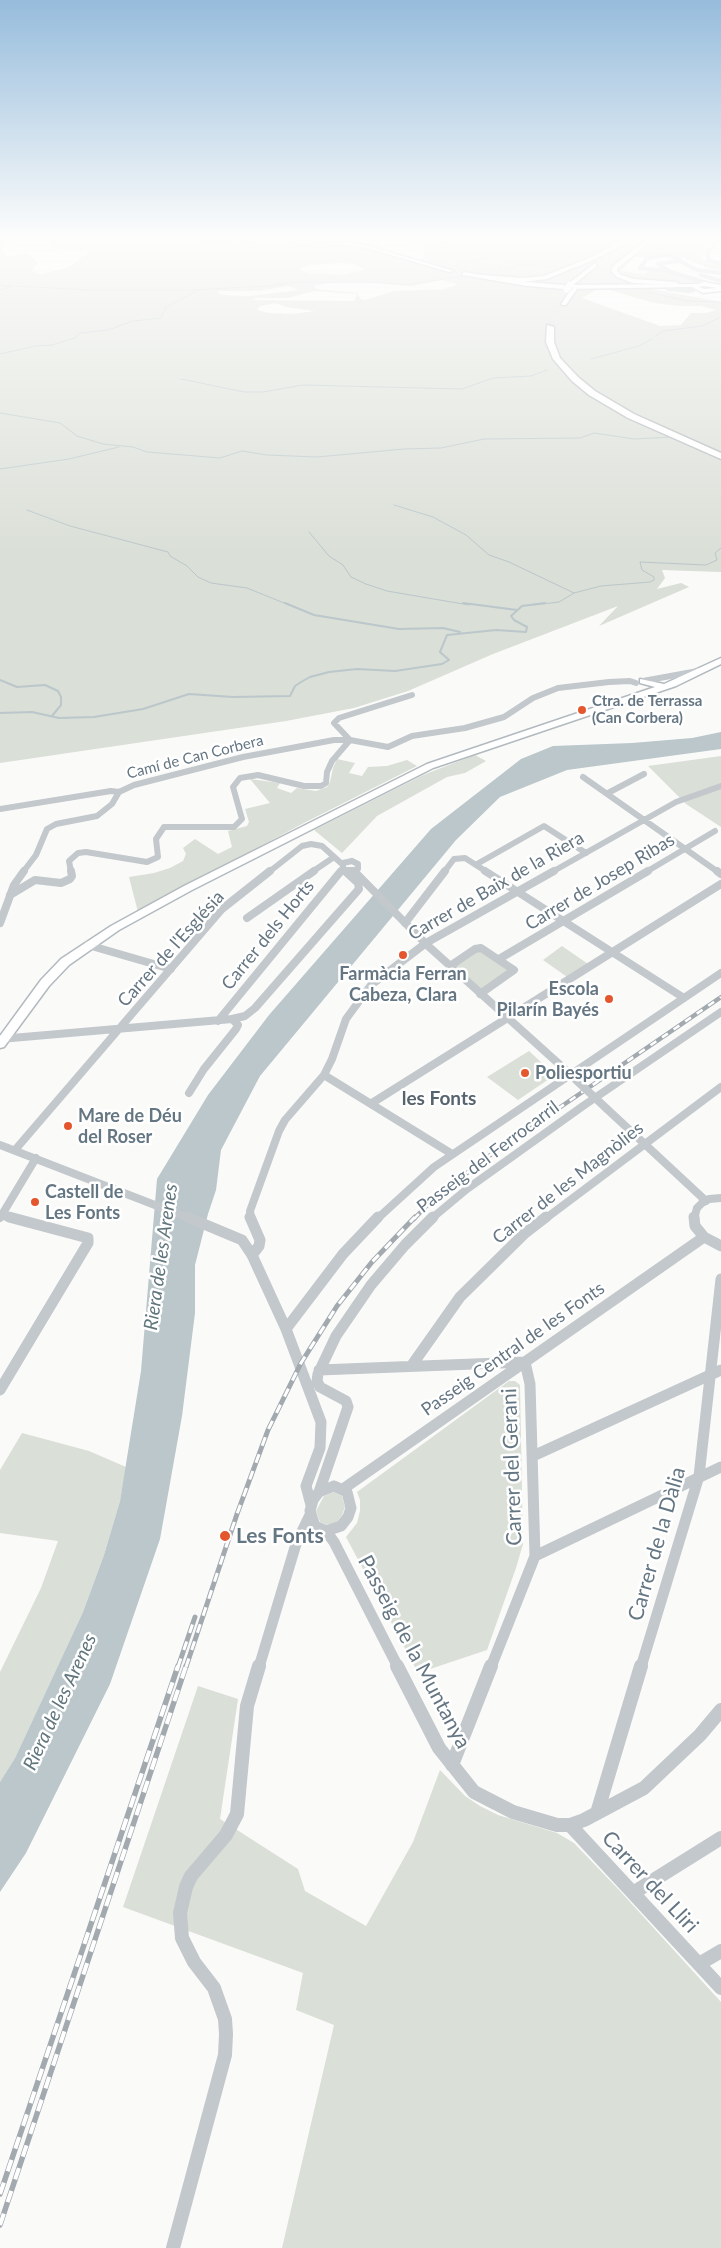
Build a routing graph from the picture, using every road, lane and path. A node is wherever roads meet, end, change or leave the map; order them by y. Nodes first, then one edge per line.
1 (550, 343) edge
2 (557, 343) edge
3 (721, 451) edge
4 (721, 456) edge
5 (721, 661) edge
6 (706, 670) junction
7 (645, 685) junction
8 (412, 695) dead end
9 (350, 740) junction
10 (644, 774) dead end
11 (583, 777) dead end
12 (721, 786) edge
13 (118, 792) junction
14 (608, 793) junction
15 (0, 809) edge
16 (645, 819) junction
17 (715, 831) dead end
18 (686, 848) junction
19 (586, 853) junction
20 (334, 857) junction
21 (477, 864) junction
22 (343, 868) junction
23 (721, 874) edge
24 (721, 884) edge
25 (518, 891) junction
26 (10, 895) junction
27 (3, 913) edge
28 (247, 918) dead end
29 (402, 921) junction
30 (564, 921) junction
31 (0, 923) edge
32 (426, 943) junction
33 (88, 945) junction
34 (612, 952) junction
35 (500, 959) junction
36 (450, 966) junction
37 (171, 969) junction
38 (721, 973) edge
39 (480, 994) junction
40 (684, 998) junction
41 (718, 1017) edge
42 (506, 1018) junction
43 (218, 1020) junction
44 (233, 1020) junction
45 (121, 1028) junction
46 (1, 1041) edge
47 (324, 1075) junction
48 (721, 1087) edge
49 (188, 1093) dead end
50 (372, 1103) junction
51 (644, 1144) junction
52 (0, 1145) edge
53 (15, 1150) junction
54 (452, 1154) junction
55 (36, 1158) junction
56 (721, 1198) edge
57 (706, 1201) junction
58 (0, 1216) edge
59 (704, 1237) junction
60 (721, 1246) edge
61 (252, 1254) junction
62 (721, 1280) edge
63 (286, 1329) junction
64 (525, 1362) junction
65 (412, 1365) junction
66 (319, 1370) junction
67 (721, 1370) edge
68 (710, 1376) junction
69 (0, 1390) edge
70 (533, 1456) junction
71 (721, 1467) edge
72 (699, 1476) junction
73 (343, 1489) junction
74 (320, 1492) junction
75 (310, 1510) junction
76 (326, 1531) junction
77 (535, 1556) junction
78 (721, 1710) edge
79 (452, 1765) junction
80 (597, 1813) junction
81 (570, 1825) junction
82 (721, 1838) edge
83 (633, 1893) junction
84 (721, 1951) edge
85 (699, 1964) junction
86 (721, 1988) edge
87 (173, 2248) edge

1 - 4 highway
2 - 3 highway
5 - 6 main road
6 - 7 street
6 - 7 main road
7 - 9 street, Camí de Can Corbera
7 - 33 main road
8 - 9 street
9 - 13 street, Camí de Can Corbera
9 - 26 street
10 - 14 street
11 - 14 street
12 - 16 street, Carrer de Baix de la Riera
13 - 15 street
13 - 26 street, Camí de Can Corbera
14 - 16 street
16 - 18 street
16 - 19 street, Carrer de Baix de la Riera
17 - 18 street, Carrer de Josep Ribas
18 - 23 street
18 - 30 street, Carrer de Josep Ribas
19 - 21 street
19 - 25 street, Carrer de Baix de la Riera
20 - 22 street, Carrer de l'Església
20 - 28 street
20 - 37 street, Carrer de l'Església
21 - 25 street
21 - 29 street
22 - 29 street
22 - 43 street, Carrer dels Horts
22 - 44 street
24 - 34 street
25 - 30 street
25 - 32 street, Carrer de Baix de la Riera
26 - 27 street, Camí de Can Corbera
27 - 31 street, Camí de Can Corbera
29 - 32 street
30 - 34 street
30 - 35 street, Carrer de Josep Ribas
32 - 36 street
32 - 47 street, Carrer de Baix de la Riera
33 - 37 street
33 - 46 main road
34 - 40 street
34 - 42 street
35 - 36 street
35 - 39 street
36 - 39 street
37 - 45 street, Carrer de l'Església
38 - 40 street, Passeig del Ferrocarril
39 - 42 street
40 - 54 street, Passeig del Ferrocarril
41 - 66 street, Passeig del Ferrocarril
42 - 50 street
42 - 51 street, bridge
43 - 44 street
43 - 45 street
44 - 49 street
45 - 46 street
45 - 53 street
47 - 50 street
47 - 61 street, Carrer de Baix de la Riera
48 - 51 street, Carrer de les Magnòlies
50 - 54 street
51 - 57 street
51 - 65 street, Carrer de les Magnòlies
52 - 53 street
53 - 55 street
54 - 63 street, Passeig del Ferrocarril
55 - 58 street
55 - 61 street
56 - 57 street
57 - 59 street
58 - 69 street
59 - 60 street
59 - 64 street, Passeig Central de les Fonts
61 - 63 street
62 - 68 street, Carrer de la Dàlia
63 - 75 street
64 - 65 street
64 - 70 street, Carrer del Gerani
64 - 73 street, Passeig Central de les Fonts
65 - 66 street
66 - 74 street
67 - 68 street
68 - 70 street
68 - 72 street, Carrer de la Dàlia
70 - 77 street, Carrer del Gerani
71 - 72 street
72 - 77 street
72 - 80 street, Carrer de la Dàlia
73 - 74 street
73 - 76 street
74 - 75 street
75 - 76 street
75 - 87 street
76 - 79 street, Passeig de la Muntanya
77 - 79 street, Carrer del Gerani
78 - 80 street
79 - 81 street, Passeig de la Muntanya
80 - 81 street
81 - 83 street, Carrer del Lliri
82 - 83 street
83 - 85 street, Carrer del Lliri
84 - 85 street
85 - 86 street, Carrer del Lliri

